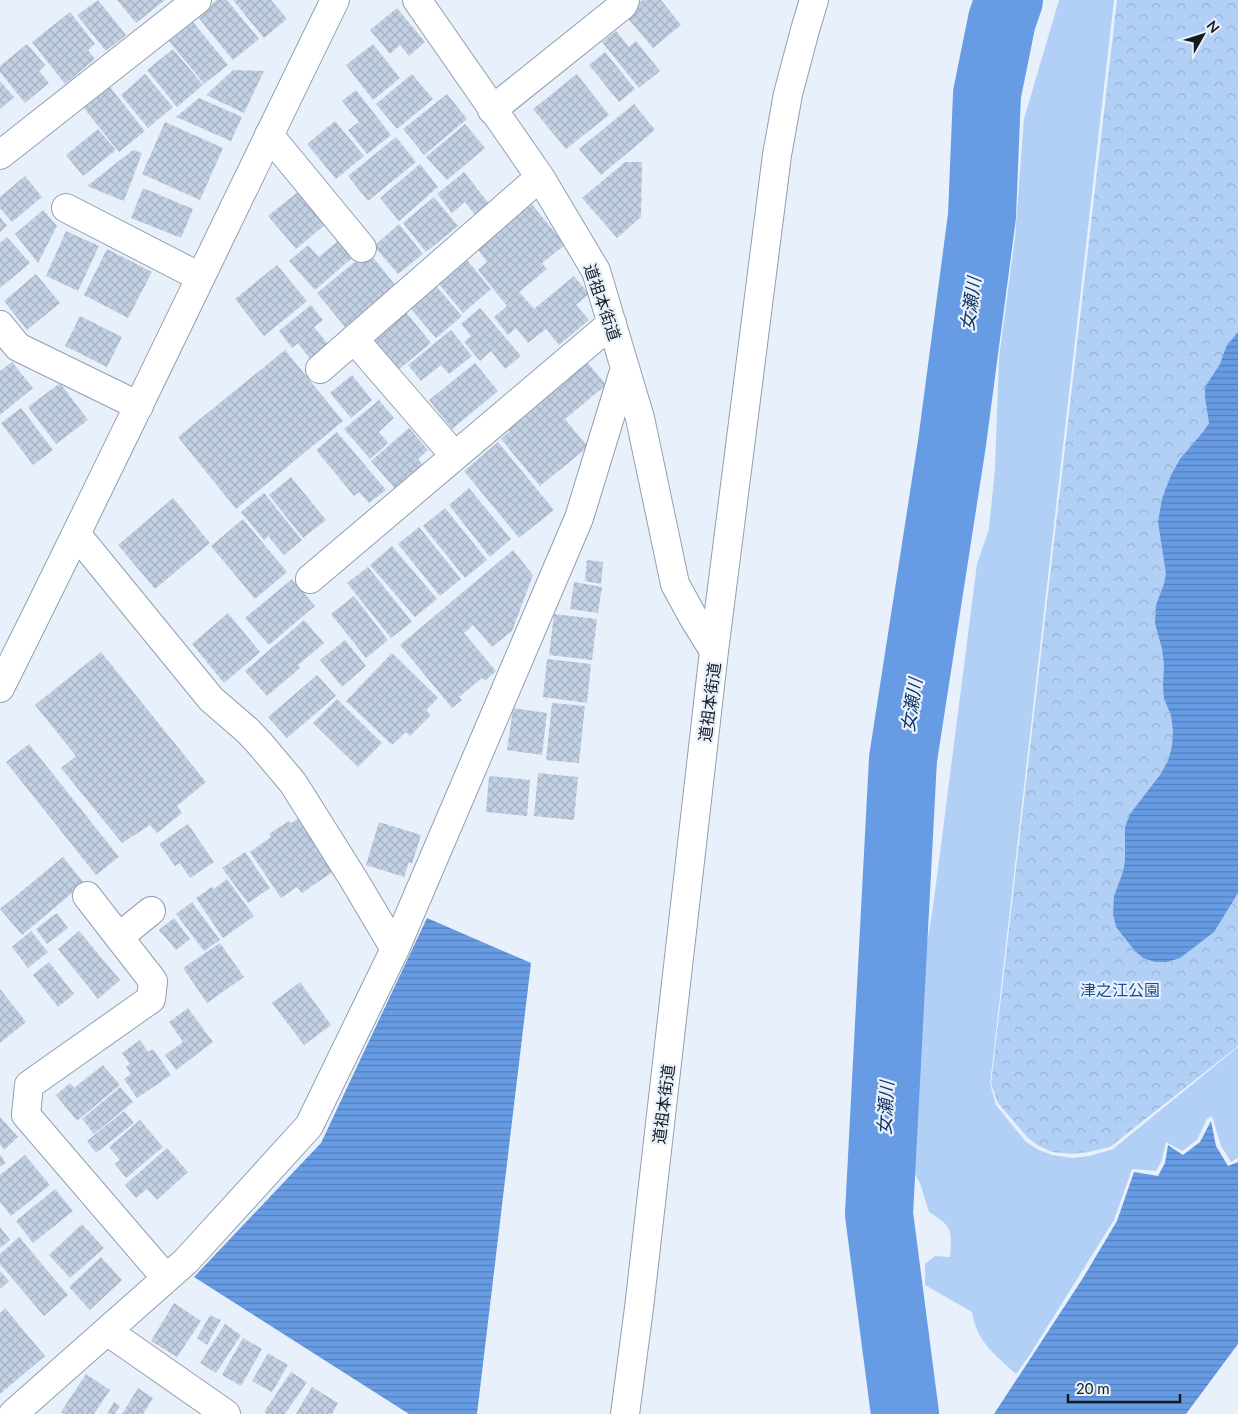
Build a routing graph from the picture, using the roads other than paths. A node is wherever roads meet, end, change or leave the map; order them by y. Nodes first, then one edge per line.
1 (197, 0) edge
2 (335, 0) edge
3 (417, 0) edge
4 (625, 0) edge
5 (814, 0) edge
6 (492, 110) junction
7 (269, 135) junction
8 (0, 155) edge
9 (540, 177) junction
10 (66, 208) dead end
11 (362, 248) dead end
12 (200, 277) junction
13 (612, 323) junction
14 (0, 325) edge
15 (354, 339) junction
16 (625, 368) junction
17 (320, 369) dead end
18 (139, 406) junction
19 (454, 456) junction
20 (76, 535) junction
21 (310, 579) dead end
22 (714, 651) junction
23 (0, 688) edge
24 (87, 896) dead end
25 (151, 911) dead end
26 (118, 937) junction
27 (395, 949) junction
28 (166, 1278) junction
29 (107, 1331) junction
30 (13, 1414) edge
31 (226, 1414) edge
32 (625, 1414) edge

1 - 8 street
2 - 7 street
3 - 6 street, 道祖本街道
4 - 6 street
5 - 22 street
6 - 9 street, 道祖本街道
7 - 11 street
7 - 12 street
9 - 13 street, 道祖本街道
9 - 15 street
10 - 12 street
12 - 18 street
13 - 16 street, 道祖本街道
13 - 19 street
14 - 18 street
15 - 17 street
15 - 19 street
16 - 22 street, 道祖本街道
16 - 27 street
18 - 20 street
19 - 21 street
20 - 23 street
20 - 27 street
22 - 32 street, 道祖本街道
24 - 26 street
25 - 26 street
26 - 28 street
27 - 28 street
28 - 29 street
29 - 30 street
29 - 31 street

